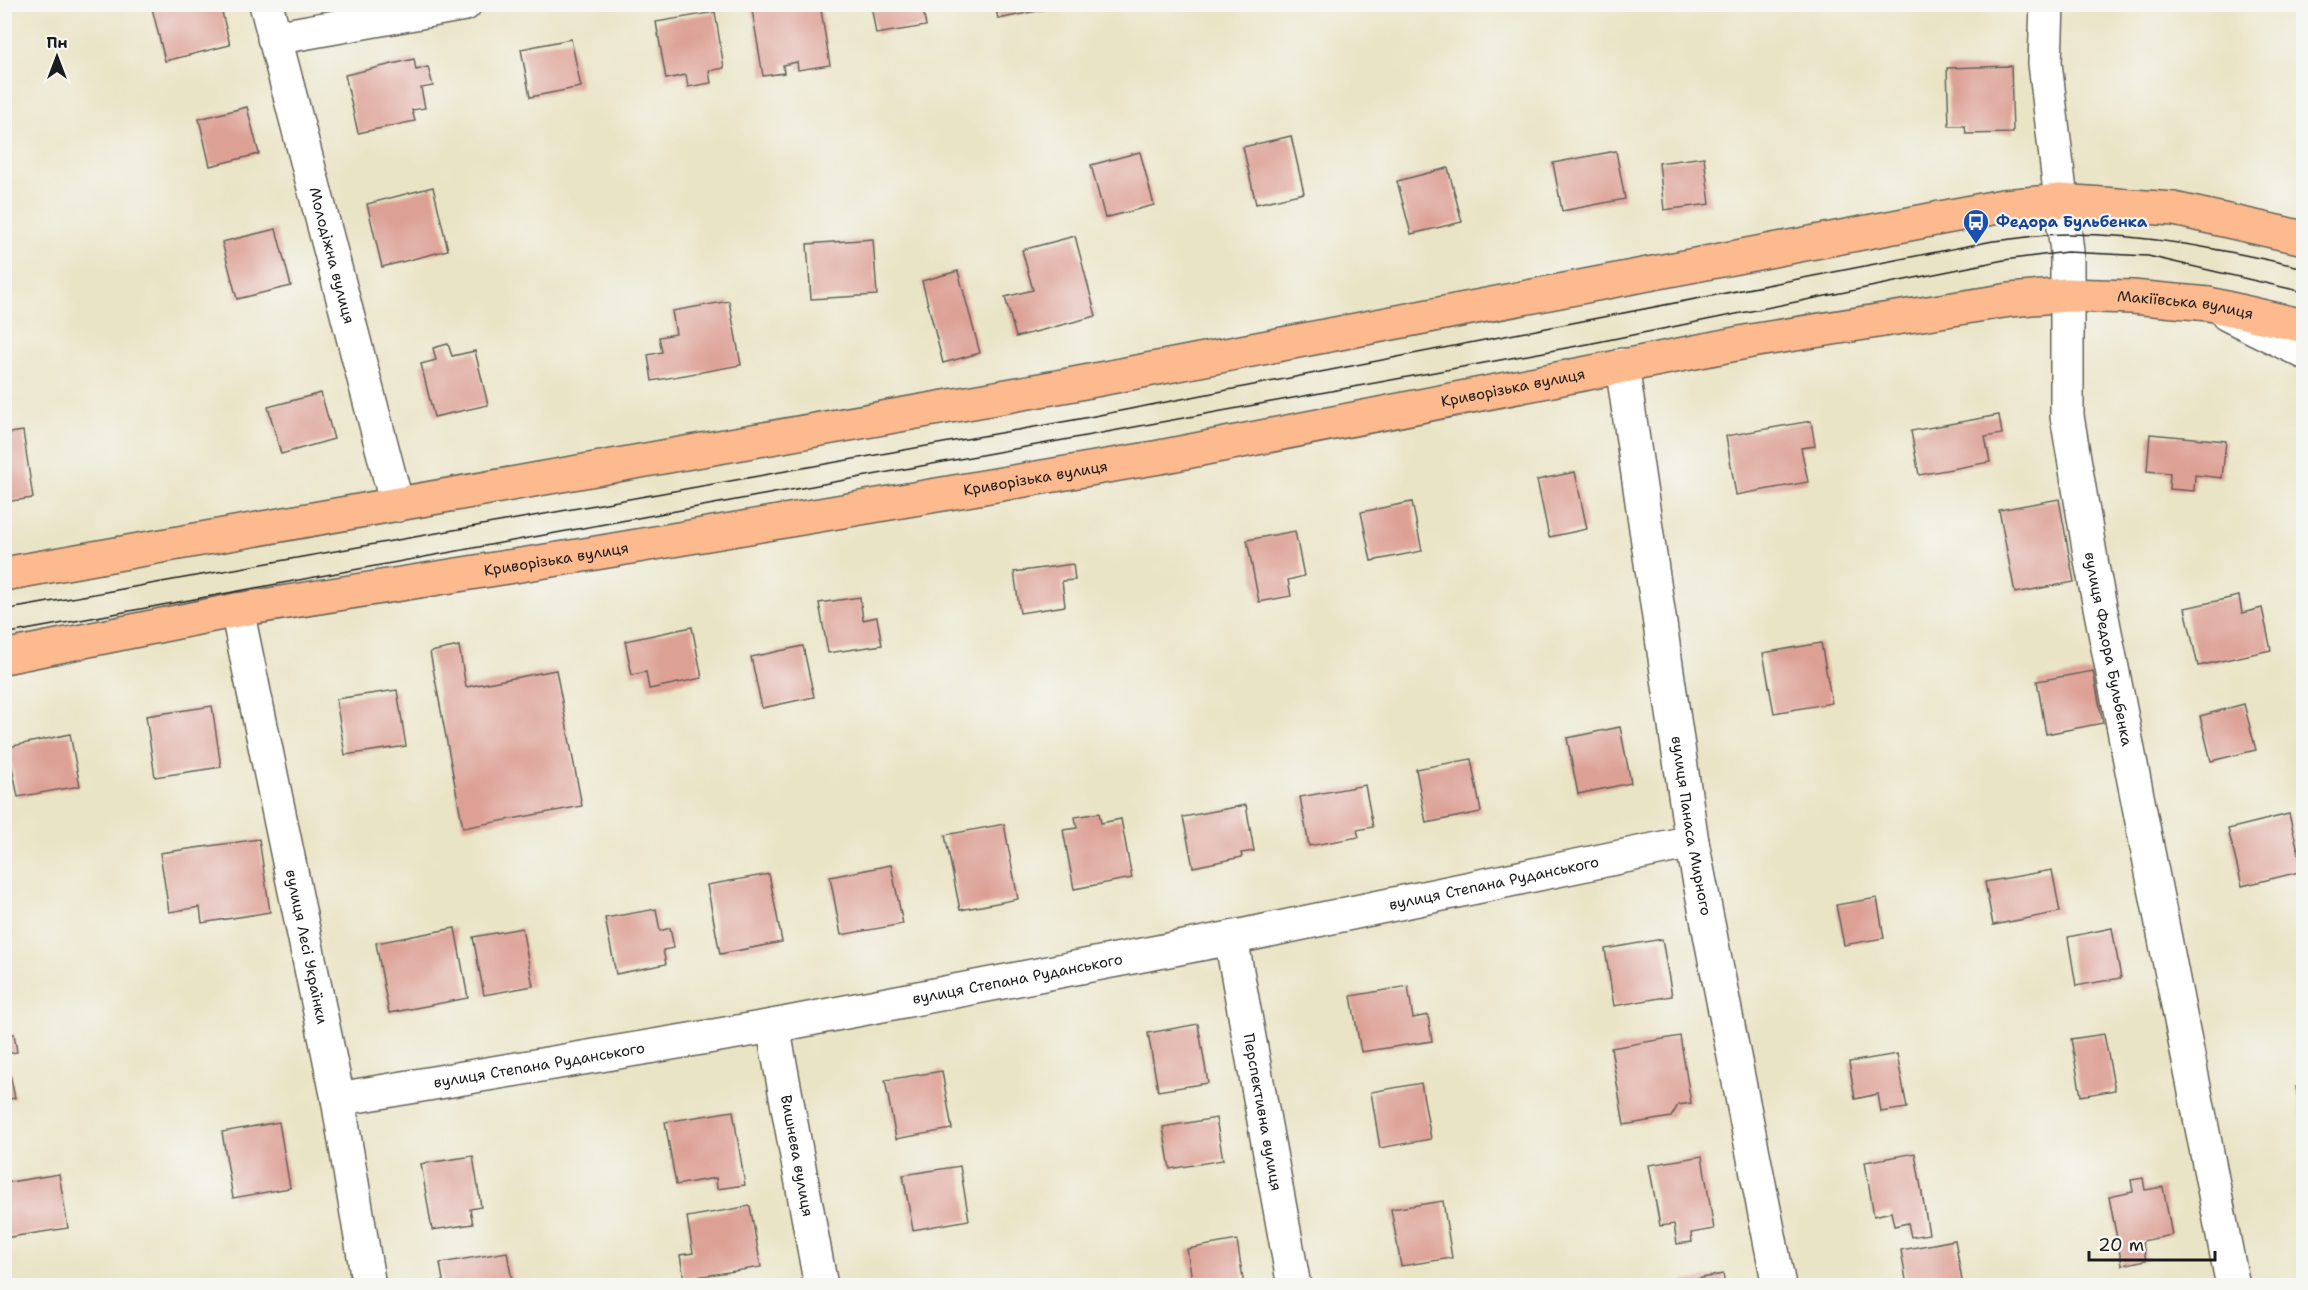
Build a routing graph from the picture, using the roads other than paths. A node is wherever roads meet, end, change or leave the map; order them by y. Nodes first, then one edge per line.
1 (266, 4) edge
2 (465, 4) edge
3 (2047, 4) edge
4 (274, 38) junction
5 (2060, 201) junction
6 (2304, 238) edge
7 (2066, 295) junction
8 (2209, 304) junction
9 (2304, 326) edge
10 (2304, 352) edge
11 (1622, 365) junction
12 (397, 505) junction
13 (4, 574) edge
14 (237, 610) junction
15 (4, 657) edge
16 (1692, 842) junction
17 (1231, 938) junction
18 (773, 1026) junction
19 (338, 1099) junction
20 (369, 1286) edge
21 (821, 1286) edge
22 (1294, 1286) edge
23 (1779, 1286) edge
24 (2233, 1286) edge

1 - 4 street, Молодіжна вулиця
2 - 4 street
3 - 5 street, вулиця Федора Бульбенка
4 - 12 street, Молодіжна вулиця
5 - 6 main road
5 - 7 street, вулиця Федора Бульбенка
5 - 12 main road
7 - 8 main road, Макіївська вулиця
7 - 11 main road, Криворізька вулиця
7 - 24 street, вулиця Федора Бульбенка
8 - 9 main road, Макіївська вулиця
8 - 10 street
11 - 14 main road, Криворізька вулиця
11 - 16 street, вулиця Панаса Мирного
12 - 13 main road
14 - 15 main road, Криворізька вулиця
14 - 19 street, вулиця Лесі Українки
16 - 17 street, вулиця Степана Руданського
16 - 23 street, вулиця Панаса Мирного
17 - 18 street, вулиця Степана Руданського
17 - 22 street, Перспективна вулиця
18 - 19 street, вулиця Степана Руданського
18 - 21 street, Вишнева вулиця
19 - 20 street, вулиця Лесі Українки

